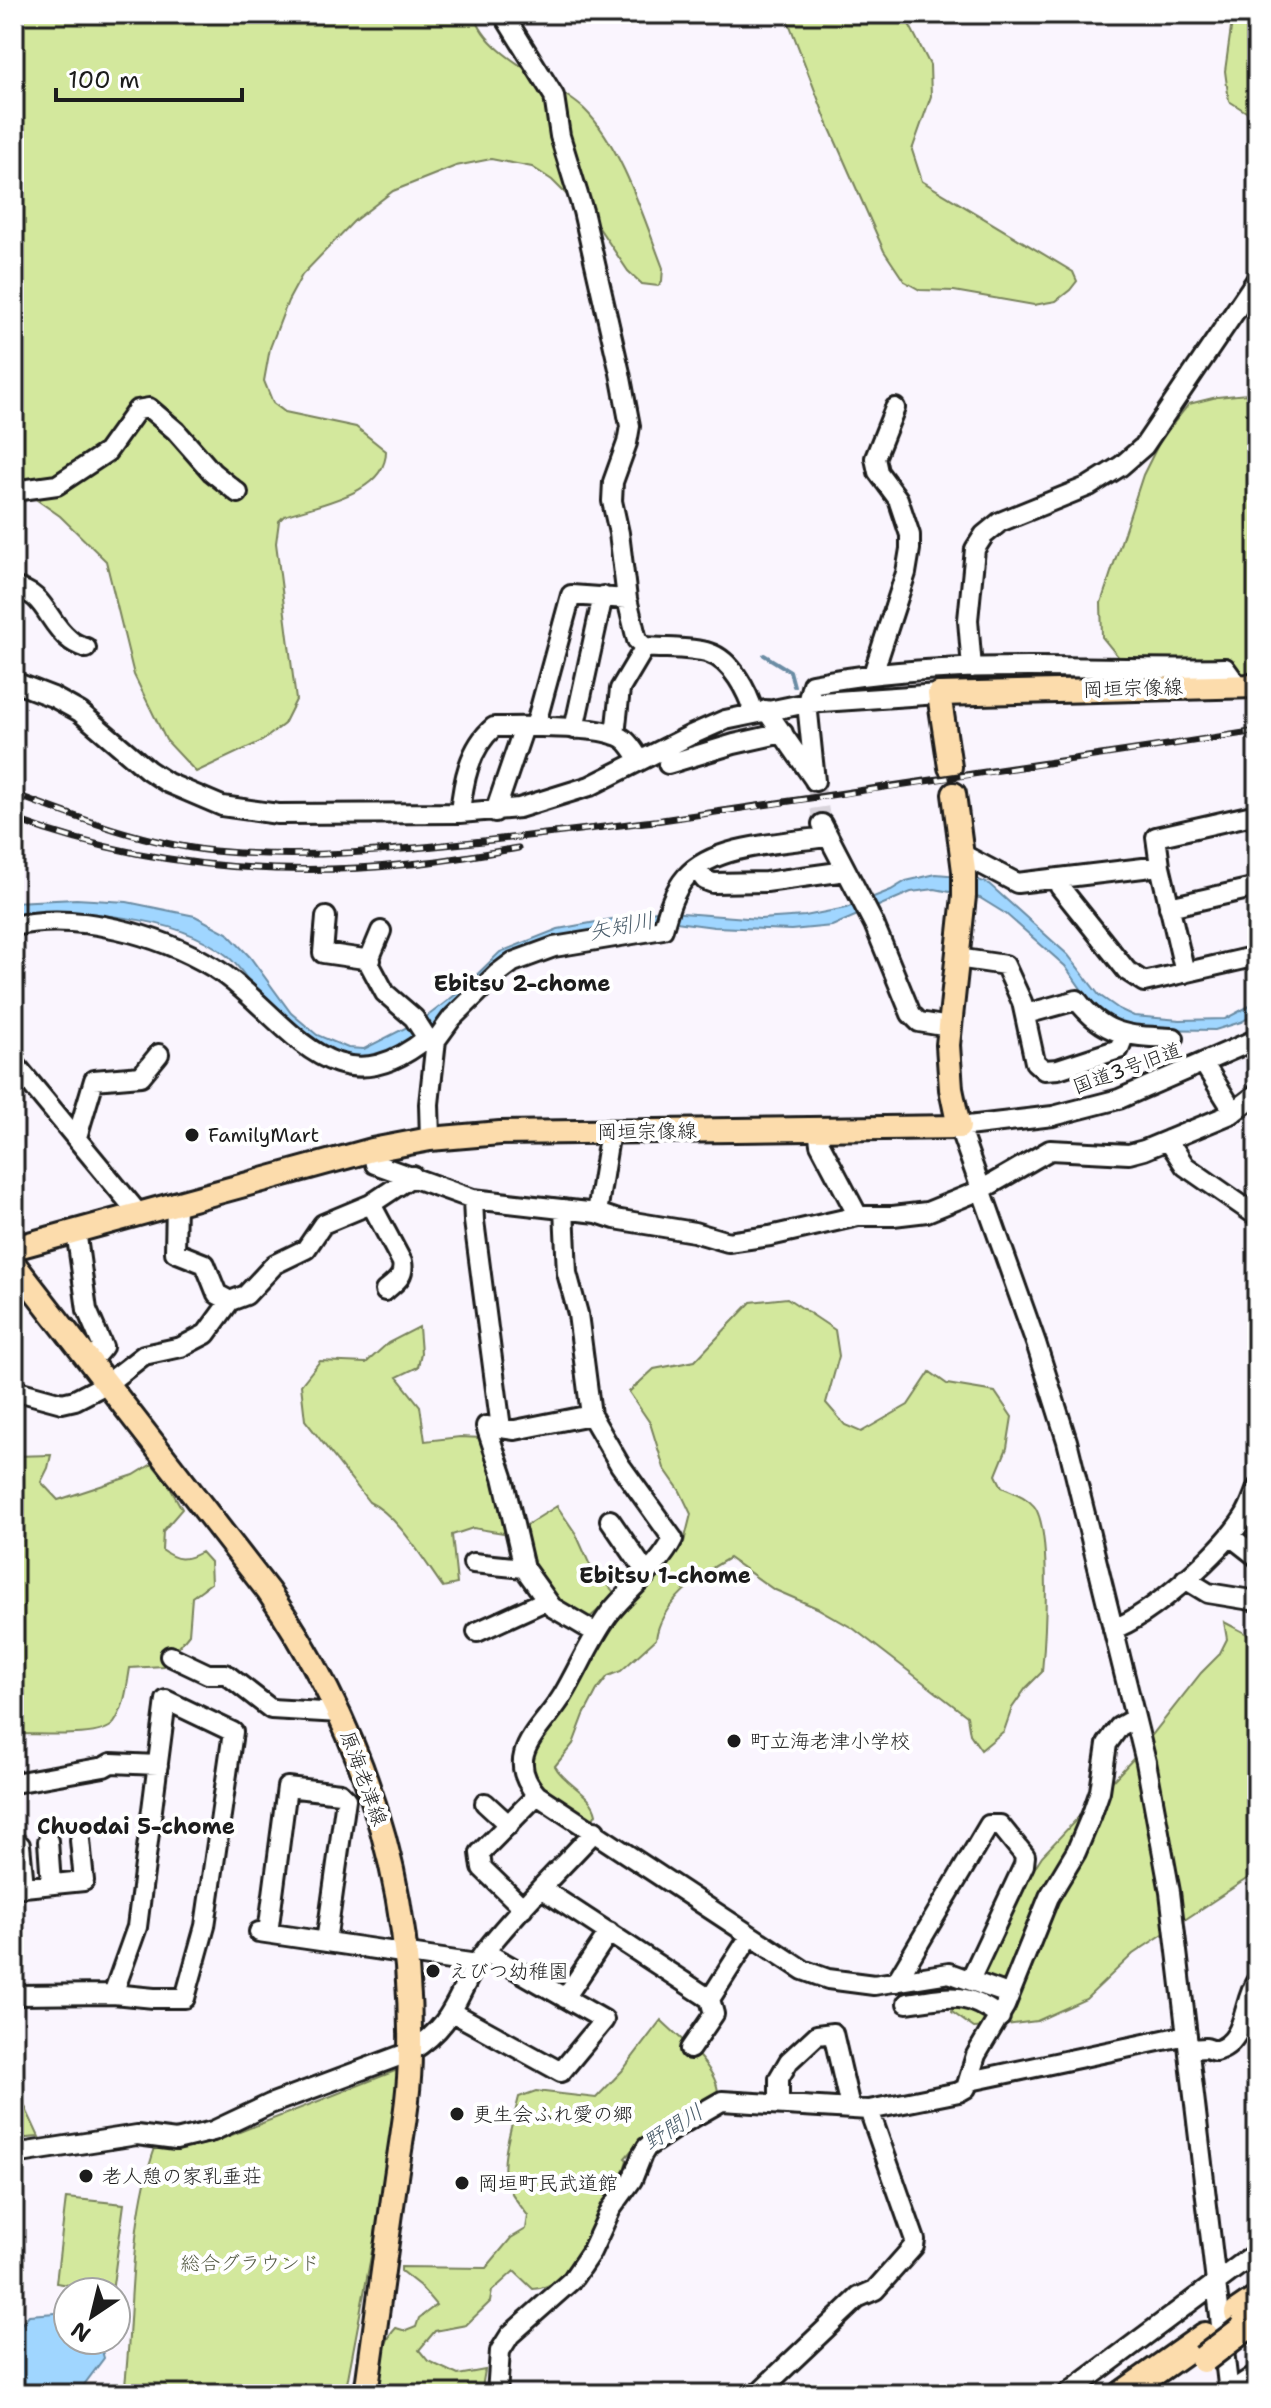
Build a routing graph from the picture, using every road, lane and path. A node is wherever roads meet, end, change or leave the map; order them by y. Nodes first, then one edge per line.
1 (503, 14) edge
2 (1257, 279) edge
3 (895, 408) dead end
4 (14, 491) edge
5 (238, 493) dead end
6 (14, 588) edge
7 (603, 596) junction
8 (627, 599) junction
9 (645, 647) junction
10 (86, 648) dead end
11 (972, 668) junction
12 (873, 674) junction
13 (14, 682) edge
14 (1248, 686) edge
15 (939, 694) junction
16 (807, 703) junction
17 (760, 712) junction
18 (725, 720) junction
19 (530, 727) junction
20 (574, 729) junction
21 (783, 733) junction
22 (615, 735) junction
23 (734, 744) junction
24 (640, 760) junction
25 (668, 764) dead end
26 (950, 767) dead end
27 (954, 794) dead end
28 (495, 812) junction
29 (460, 813) junction
30 (1257, 814) edge
31 (963, 862) junction
32 (1160, 866) junction
33 (696, 868) junction
34 (846, 871) junction
35 (1058, 878) junction
36 (1257, 887) edge
37 (1169, 907) junction
38 (326, 917) dead end
39 (14, 926) edge
40 (381, 931) dead end
41 (1257, 956) edge
42 (957, 958) junction
43 (371, 960) junction
44 (1185, 973) junction
45 (1026, 1014) junction
46 (949, 1027) junction
47 (1124, 1036) junction
48 (1174, 1038) dead end
49 (432, 1039) junction
50 (1257, 1039) edge
51 (159, 1054) dead end
52 (14, 1063) edge
53 (1204, 1064) junction
54 (1257, 1094) edge
55 (1234, 1112) junction
56 (959, 1127) junction
57 (818, 1129) junction
58 (610, 1131) junction
59 (77, 1137) junction
60 (430, 1139) junction
61 (1168, 1140) junction
62 (372, 1150) junction
63 (413, 1176) junction
64 (981, 1190) junction
65 (473, 1199) junction
66 (176, 1202) junction
67 (371, 1204) junction
68 (564, 1209) junction
69 (138, 1213) junction
70 (597, 1213) junction
71 (858, 1216) junction
72 (1257, 1216) edge
73 (76, 1230) junction
74 (14, 1248) edge
75 (14, 1264) edge
76 (385, 1291) dead end
77 (230, 1301) junction
78 (91, 1361) junction
79 (108, 1383) junction
80 (14, 1390) edge
81 (591, 1415) junction
82 (501, 1428) junction
83 (1257, 1488) edge
84 (1252, 1517) edge
85 (610, 1520) dead end
86 (1230, 1536) junction
87 (1257, 1557) edge
88 (473, 1563) dead end
89 (524, 1568) junction
90 (647, 1574) junction
91 (1185, 1579) junction
92 (547, 1600) junction
93 (1257, 1601) edge
94 (1113, 1629) junction
95 (477, 1632) dead end
96 (596, 1633) junction
97 (170, 1656) dead end
98 (340, 1713) junction
99 (1135, 1718) junction
100 (158, 1765) junction
101 (14, 1783) edge
102 (537, 1795) junction
103 (485, 1803) dead end
104 (509, 1825) junction
105 (595, 1831) junction
106 (80, 1840) dead end
107 (48, 1841) dead end
108 (20, 1845) dead end
109 (51, 1884) junction
110 (19, 1887) edge
111 (542, 1889) junction
112 (523, 1908) junction
113 (609, 1932) junction
114 (750, 1936) junction
115 (326, 1942) junction
116 (406, 1952) junction
117 (481, 1958) junction
118 (970, 1980) junction
119 (1257, 1980) edge
120 (896, 1982) junction
121 (113, 1994) junction
122 (1008, 1994) junction
123 (14, 1995) edge
124 (565, 1998) junction
125 (710, 1999) junction
126 (907, 2003) dead end
127 (452, 2012) junction
128 (1000, 2017) junction
129 (1188, 2042) junction
130 (690, 2049) dead end
131 (410, 2052) junction
132 (970, 2081) junction
133 (779, 2104) junction
134 (850, 2107) junction
135 (869, 2110) junction
136 (14, 2154) edge
137 (1257, 2252) edge
138 (1217, 2281) junction
139 (1248, 2316) edge
140 (1205, 2348) junction
141 (1257, 2374) edge
142 (766, 2392) edge
143 (1228, 2393) edge
144 (366, 2394) edge
145 (497, 2394) edge
146 (1067, 2394) edge
147 (1123, 2394) edge
148 (1151, 2394) edge

1 - 8 street
2 - 11 street
3 - 12 street
4 - 5 street
6 - 10 street
7 - 8 street
7 - 19 street
7 - 20 street
8 - 9 street
9 - 17 street
9 - 22 street
11 - 12 street
11 - 14 street
12 - 16 street
13 - 29 street
14 - 15 main road, 岡垣宗像線
15 - 16 street
15 - 26 main road
16 - 17 street
16 - 21 street
17 - 18 street
17 - 21 street
18 - 23 street
18 - 24 street
19 - 20 street
19 - 28 street
19 - 29 street
20 - 22 street
21 - 23 street
22 - 24 street
23 - 25 street
24 - 28 street
27 - 31 main road
28 - 29 street
30 - 32 street
31 - 35 street
31 - 42 main road
32 - 35 street
32 - 37 street
33 - 34 street
33 - 34 street
33 - 49 street
34 - 46 street
35 - 44 street
36 - 37 street
37 - 44 street
38 - 43 street
39 - 49 street
40 - 43 street
41 - 44 street
42 - 45 street
42 - 46 main road
43 - 49 street
45 - 47 street
45 - 47 street
46 - 56 main road
47 - 48 street
49 - 60 street
50 - 53 street, 国道3号旧道
51 - 59 street
52 - 59 street
53 - 55 street
53 - 56 street, 国道3号旧道
54 - 55 street
55 - 61 street
56 - 57 main road, 岡垣宗像線
56 - 64 street
57 - 58 main road, 岡垣宗像線
57 - 71 street
58 - 60 main road, 岡垣宗像線
58 - 70 street
59 - 69 street
60 - 62 main road, 岡垣宗像線
61 - 64 street
61 - 72 street
62 - 63 street
62 - 66 main road, 岡垣宗像線
63 - 65 street
63 - 67 street
64 - 71 street
64 - 94 street
65 - 68 street
65 - 82 street
66 - 69 main road, 岡垣宗像線
66 - 77 street
67 - 76 street
67 - 77 street
68 - 70 street
68 - 81 street
69 - 73 main road, 岡垣宗像線
70 - 71 street
73 - 74 main road, 岡垣宗像線
73 - 78 street
75 - 78 main road, 原海老津線
77 - 79 street
78 - 79 main road, 原海老津線
79 - 80 street
79 - 98 main road, 原海老津線
81 - 82 street
81 - 90 street
82 - 89 street
83 - 84 street
84 - 86 street
85 - 90 street
86 - 87 street
86 - 91 street
88 - 89 street
89 - 92 street
90 - 96 street
91 - 93 street
91 - 94 street
92 - 95 street
92 - 96 street
94 - 99 street
96 - 102 street
97 - 98 street
98 - 116 main road, 原海老津線
99 - 122 street
99 - 129 street
100 - 101 street
100 - 121 street
100 - 121 street
102 - 104 street
102 - 105 street
103 - 104 street
104 - 112 street
105 - 111 street
105 - 114 street
106 - 109 street
107 - 109 street
108 - 110 street
109 - 110 street
111 - 112 street
111 - 113 street
112 - 117 street
113 - 124 street
113 - 125 street
114 - 120 street
114 - 125 street
115 - 115 street
115 - 116 street
116 - 117 street
116 - 131 main road, 原海老津線
117 - 124 street
117 - 127 street
118 - 120 street
118 - 120 street
118 - 122 street
119 - 129 street
121 - 123 street
122 - 128 street
124 - 127 street
125 - 130 street
126 - 128 street
127 - 131 street
128 - 132 street
129 - 132 street
129 - 138 street
131 - 136 street
131 - 144 main road, 原海老津線
132 - 135 street
133 - 134 street
133 - 134 street
133 - 145 street
134 - 135 street
135 - 142 street
137 - 138 street
138 - 143 street
138 - 146 street
139 - 140 highway
140 - 147 highway
140 - 148 highway
141 - 143 street

